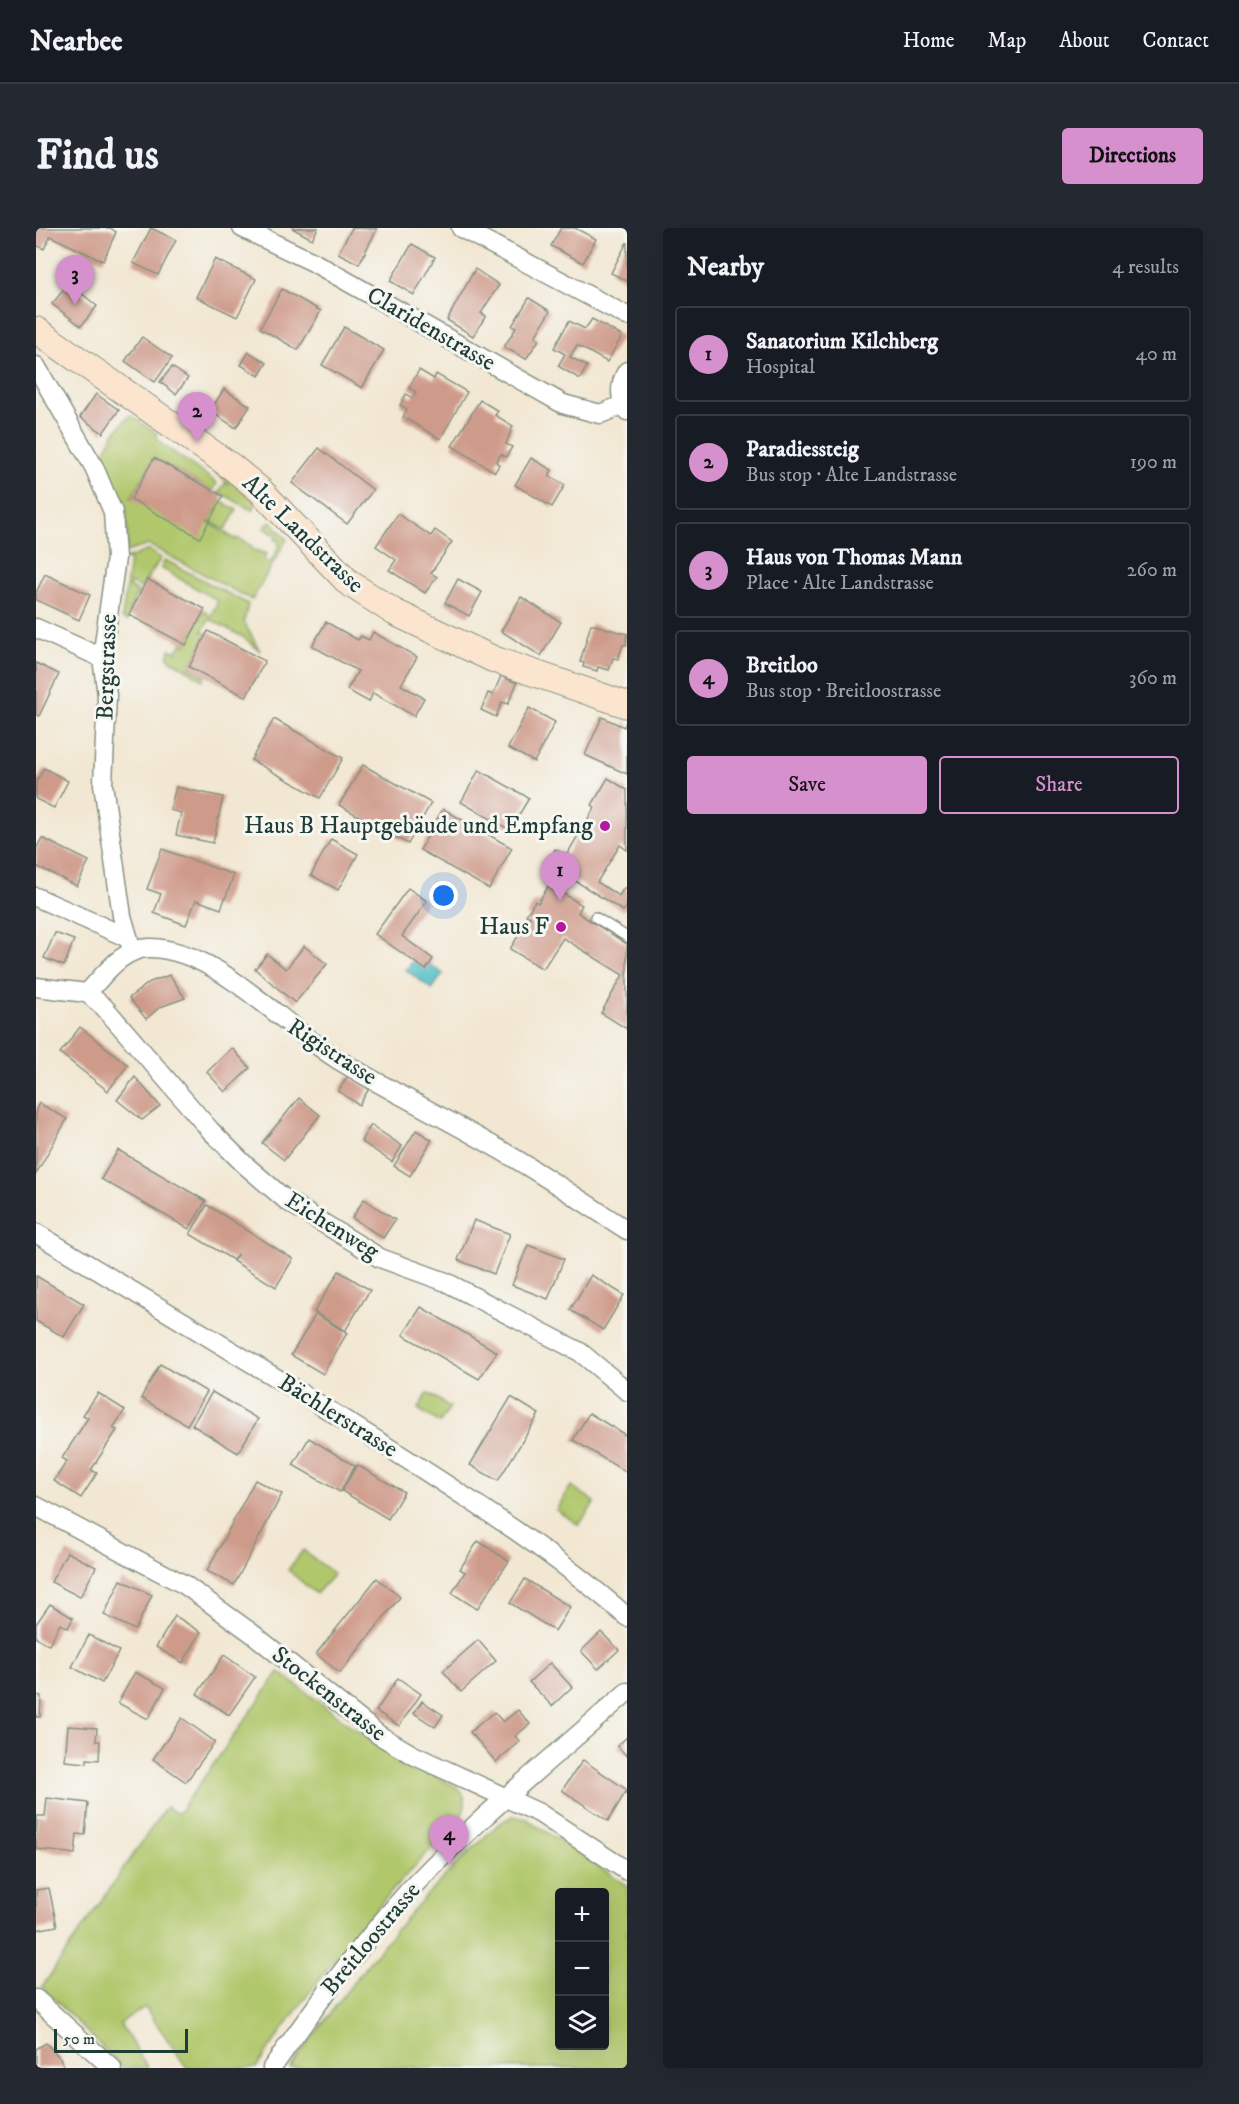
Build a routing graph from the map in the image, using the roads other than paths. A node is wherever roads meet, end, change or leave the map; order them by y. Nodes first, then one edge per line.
1 (242, 228) edge
2 (460, 228) edge
3 (627, 316) edge
4 (36, 330) edge
5 (36, 366) edge
6 (627, 371) edge
7 (625, 408) edge
8 (36, 627) edge
9 (102, 658) junction
10 (627, 705) edge
11 (36, 897) edge
12 (595, 917) dead end
13 (627, 937) edge
14 (130, 944) junction
15 (36, 987) edge
16 (87, 993) junction
17 (627, 1230) edge
18 (36, 1233) edge
19 (627, 1391) edge
20 (36, 1506) edge
21 (627, 1617) edge
22 (627, 1692) edge
23 (509, 1798) junction
24 (627, 1871) edge
25 (36, 2000) edge
26 (112, 2068) edge
27 (272, 2068) edge

1 - 7 street, Claridenstrasse
2 - 3 street
4 - 10 street, Alte Landstrasse
5 - 9 street, Bergstrasse
6 - 7 street
8 - 9 street
9 - 14 street, Bergstrasse
11 - 14 street
12 - 13 lane
14 - 16 street
14 - 17 street, Rigistrasse
15 - 16 street
16 - 19 street, Eichenweg
18 - 21 street, Bächlerstrasse
20 - 23 street, Stockenstrasse
22 - 23 street, Breitloostrasse
23 - 24 street, Stockenstrasse
23 - 27 street, Breitloostrasse
25 - 26 street

